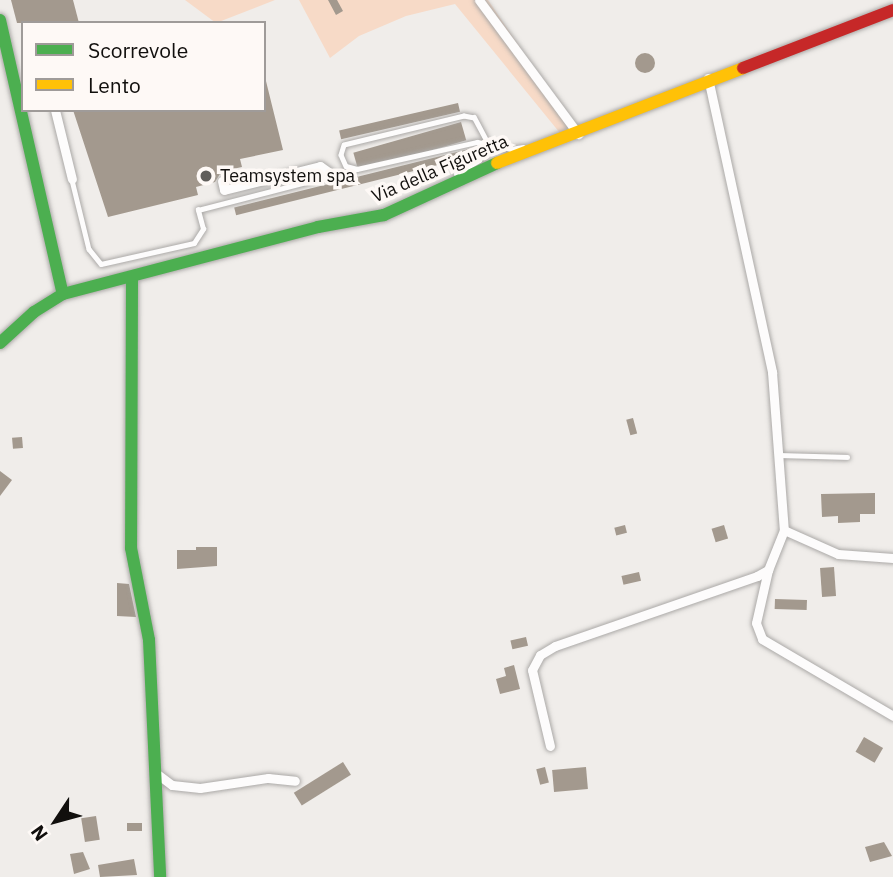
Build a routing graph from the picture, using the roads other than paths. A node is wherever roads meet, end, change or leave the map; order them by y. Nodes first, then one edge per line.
1 (479, 0) edge
2 (893, 10) edge
3 (0, 20) edge
4 (4, 56) edge
5 (708, 78) junction
6 (18, 83) edge
7 (24, 112) edge
8 (55, 112) edge
9 (578, 134) junction
10 (488, 144) junction
11 (542, 145) junction
12 (357, 169) junction
13 (332, 175) junction
14 (72, 179) joint
15 (222, 181) dead end
16 (413, 201) junction
17 (132, 279) junction
18 (63, 294) junction
19 (0, 343) edge
20 (781, 455) junction
21 (847, 457) dead end
22 (785, 530) junction
23 (893, 558) edge
24 (768, 570) junction
25 (893, 716) edge
26 (550, 746) dead end
27 (156, 773) junction
28 (295, 780) dead end
29 (160, 877) edge

1 - 9 street
2 - 5 street, Via della Figuretta
3 - 4 street
4 - 6 street
5 - 9 street, Via della Figuretta
5 - 20 street
7 - 18 street
8 - 14 street
9 - 11 street, Via della Figuretta
10 - 11 lane
10 - 12 lane
10 - 12 lane
10 - 16 lane
11 - 16 street, Via della Figuretta
12 - 13 lane
13 - 14 lane
13 - 15 street
16 - 17 street, Via della Figuretta
17 - 18 street, Via della Figuretta
17 - 27 street
18 - 19 street, Via della Figuretta
20 - 21 lane
20 - 22 street
22 - 23 street
22 - 24 street
24 - 25 street
24 - 26 street
27 - 28 street
27 - 29 street

